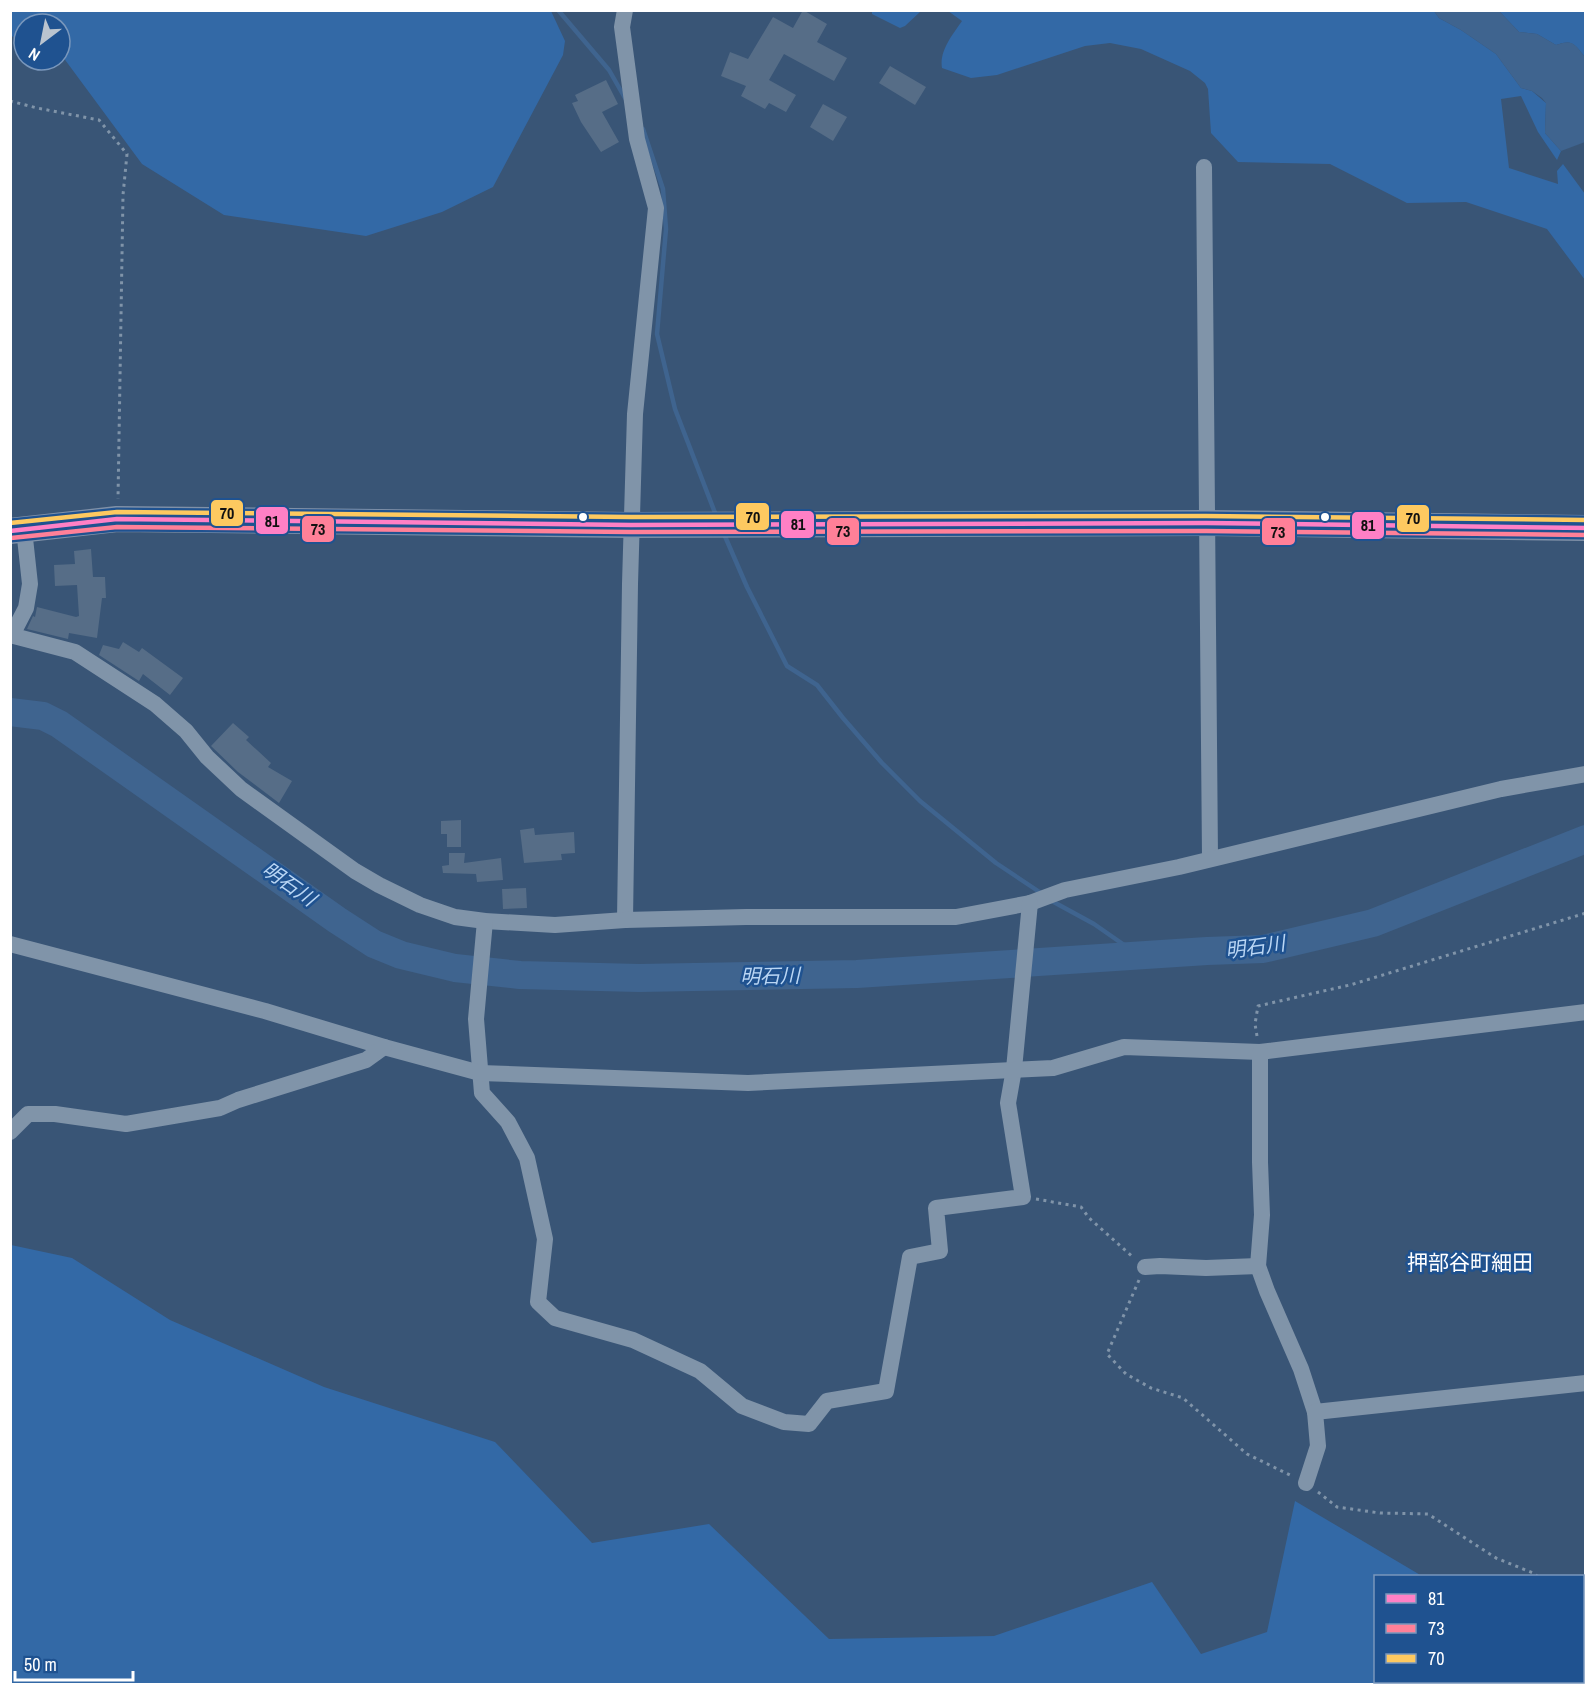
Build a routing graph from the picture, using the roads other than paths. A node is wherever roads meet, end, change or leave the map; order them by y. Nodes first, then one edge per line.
1 (625, 10) edge
2 (1204, 167) dead end
3 (1206, 523) junction
4 (631, 525) junction
5 (1586, 528) edge
6 (17, 530) edge
7 (11, 635) edge
8 (1586, 774) edge
9 (1210, 858) junction
10 (1030, 903) junction
11 (626, 920) junction
12 (485, 921) junction
13 (10, 945) edge
14 (1586, 1012) edge
15 (384, 1047) junction
16 (1260, 1052) junction
17 (1014, 1069) junction
18 (480, 1073) junction
19 (10, 1132) edge
20 (1258, 1266) junction
21 (1144, 1267) road end
22 (1586, 1383) edge
23 (1315, 1412) junction
24 (1306, 1483) road end

1 - 4 street
2 - 3 street
3 - 4 main road
3 - 5 main road
3 - 9 street
4 - 6 main road
4 - 11 street
6 - 7 street
7 - 12 street
8 - 9 street
9 - 10 street
10 - 11 street
10 - 17 street
11 - 12 street
12 - 18 street
13 - 15 street
14 - 16 street
15 - 18 street
15 - 19 street
16 - 17 street
16 - 20 street
17 - 18 street
17 - 18 street
20 - 21 street
20 - 23 street
22 - 23 street
23 - 24 street

